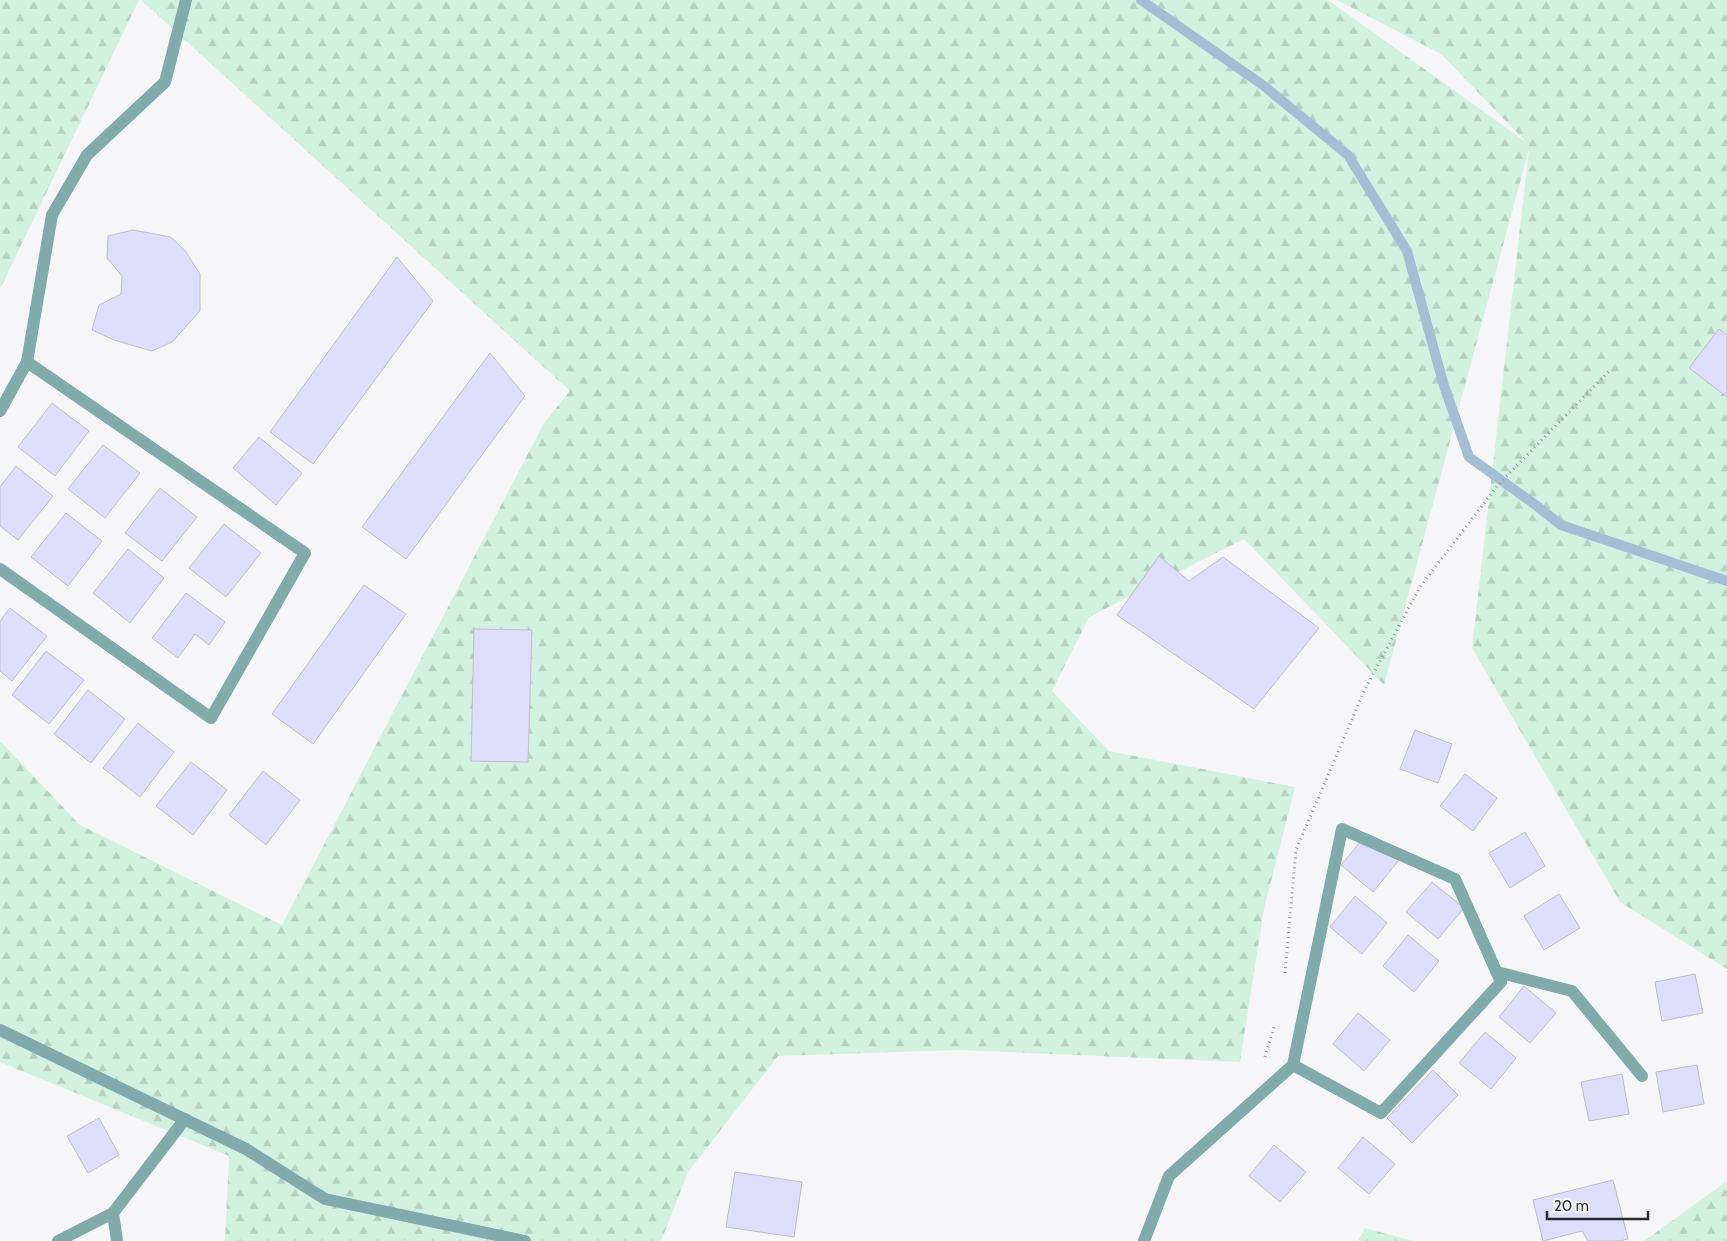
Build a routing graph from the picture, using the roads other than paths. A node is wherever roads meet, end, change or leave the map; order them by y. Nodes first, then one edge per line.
1 (186, 0) edge
2 (27, 362) junction
3 (0, 411) edge
4 (0, 569) edge
5 (1497, 972) junction
6 (0, 1030) edge
7 (1293, 1065) junction
8 (1642, 1076) dead end
9 (185, 1119) junction
10 (113, 1213) junction
11 (58, 1241) edge
12 (118, 1241) edge
13 (525, 1241) edge
14 (1144, 1241) edge

1 - 2 street
2 - 3 street
2 - 4 street
5 - 7 street
5 - 7 street
5 - 8 street
6 - 9 street
7 - 14 street
9 - 10 street
9 - 13 street
10 - 11 street
10 - 12 street

